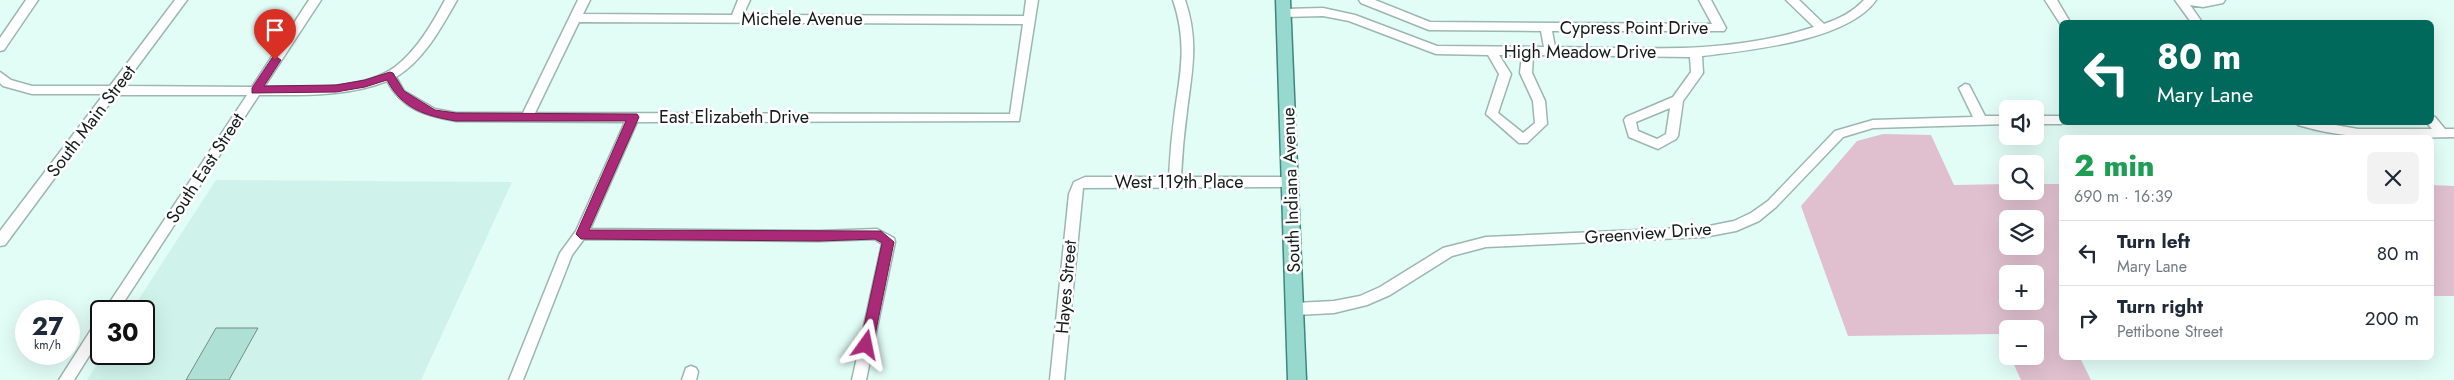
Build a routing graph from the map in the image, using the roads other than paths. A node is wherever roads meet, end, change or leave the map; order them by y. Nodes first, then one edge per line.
1 (32, 0) edge
2 (181, 0) edge
3 (315, 0) edge
4 (451, 0) edge
5 (584, 0) edge
6 (744, 0) edge
7 (1032, 0) edge
8 (1179, 0) edge
9 (1366, 0) edge
10 (1705, 0) edge
11 (1792, 0) edge
12 (1870, 0) edge
13 (2052, 0) edge
14 (2181, 0) edge
15 (2218, 0) edge
16 (1284, 6) edge
17 (574, 18) junction
18 (736, 19) junction
19 (1029, 20) junction
20 (2064, 20) edge
21 (2196, 20) edge
22 (1546, 28) junction
23 (1720, 28) junction
24 (1822, 29) junction
25 (0, 47) edge
26 (1734, 49) junction
27 (1492, 52) junction
28 (1528, 52) junction
29 (1550, 52) junction
30 (1696, 53) junction
31 (0, 76) edge
32 (390, 76) junction
33 (1965, 88) dead end
34 (256, 90) junction
35 (112, 91) junction
36 (1677, 100) dead end
37 (527, 116) junction
38 (633, 117) junction
39 (1981, 120) junction
40 (1999, 120) edge
41 (2044, 120) edge
42 (2059, 120) edge
43 (2434, 122) edge
44 (2310, 125) edge
45 (2448, 133) edge
46 (1175, 182) junction
47 (1291, 182) junction
48 (1075, 194) joint
49 (581, 234) junction
50 (0, 241) edge
51 (118, 300) edge
52 (1296, 309) junction
53 (90, 343) edge
54 (66, 380) edge
55 (516, 380) edge
56 (859, 380) edge
57 (1057, 380) edge
58 (1297, 380) edge

1 - 25 street
2 - 35 street, South Main Street
3 - 34 street, South East Street
4 - 32 street
5 - 17 street
6 - 18 street
7 - 19 street
8 - 46 street
9 - 22 street, Cypress Point Drive
10 - 23 street, Cypress Point Drive
11 - 24 street
12 - 24 street, High Meadow Drive
13 - 20 street
14 - 15 street
14 - 21 street
16 - 27 street, High Meadow Drive
16 - 47 main road, South Indiana Avenue
17 - 18 street, Michele Avenue
17 - 37 street
18 - 19 street, Michele Avenue
19 - 38 street, East Elizabeth Drive
22 - 23 street, Cypress Point Drive
22 - 29 street, Cypress Point Drive
23 - 26 street
24 - 26 street, High Meadow Drive
26 - 30 street, High Meadow Drive
27 - 28 street, High Meadow Drive
27 - 28 street
28 - 29 street, High Meadow Drive
29 - 30 street, High Meadow Drive
30 - 36 street
31 - 35 street
32 - 34 street
32 - 37 street, East Elizabeth Drive
33 - 39 street
34 - 35 street
34 - 51 street, South East Street
35 - 50 street, South Main Street
37 - 38 street, East Elizabeth Drive
38 - 49 street
39 - 40 street, Greenview Drive
39 - 52 street, Greenview Drive
41 - 42 street
43 - 45 street
44 - 45 street
46 - 47 street, West 119th Place
46 - 48 street, West 119th Place
47 - 52 main road, South Indiana Avenue
48 - 57 street, Hayes Street
49 - 55 street
49 - 56 street
52 - 58 main road, South Indiana Avenue
53 - 54 street

